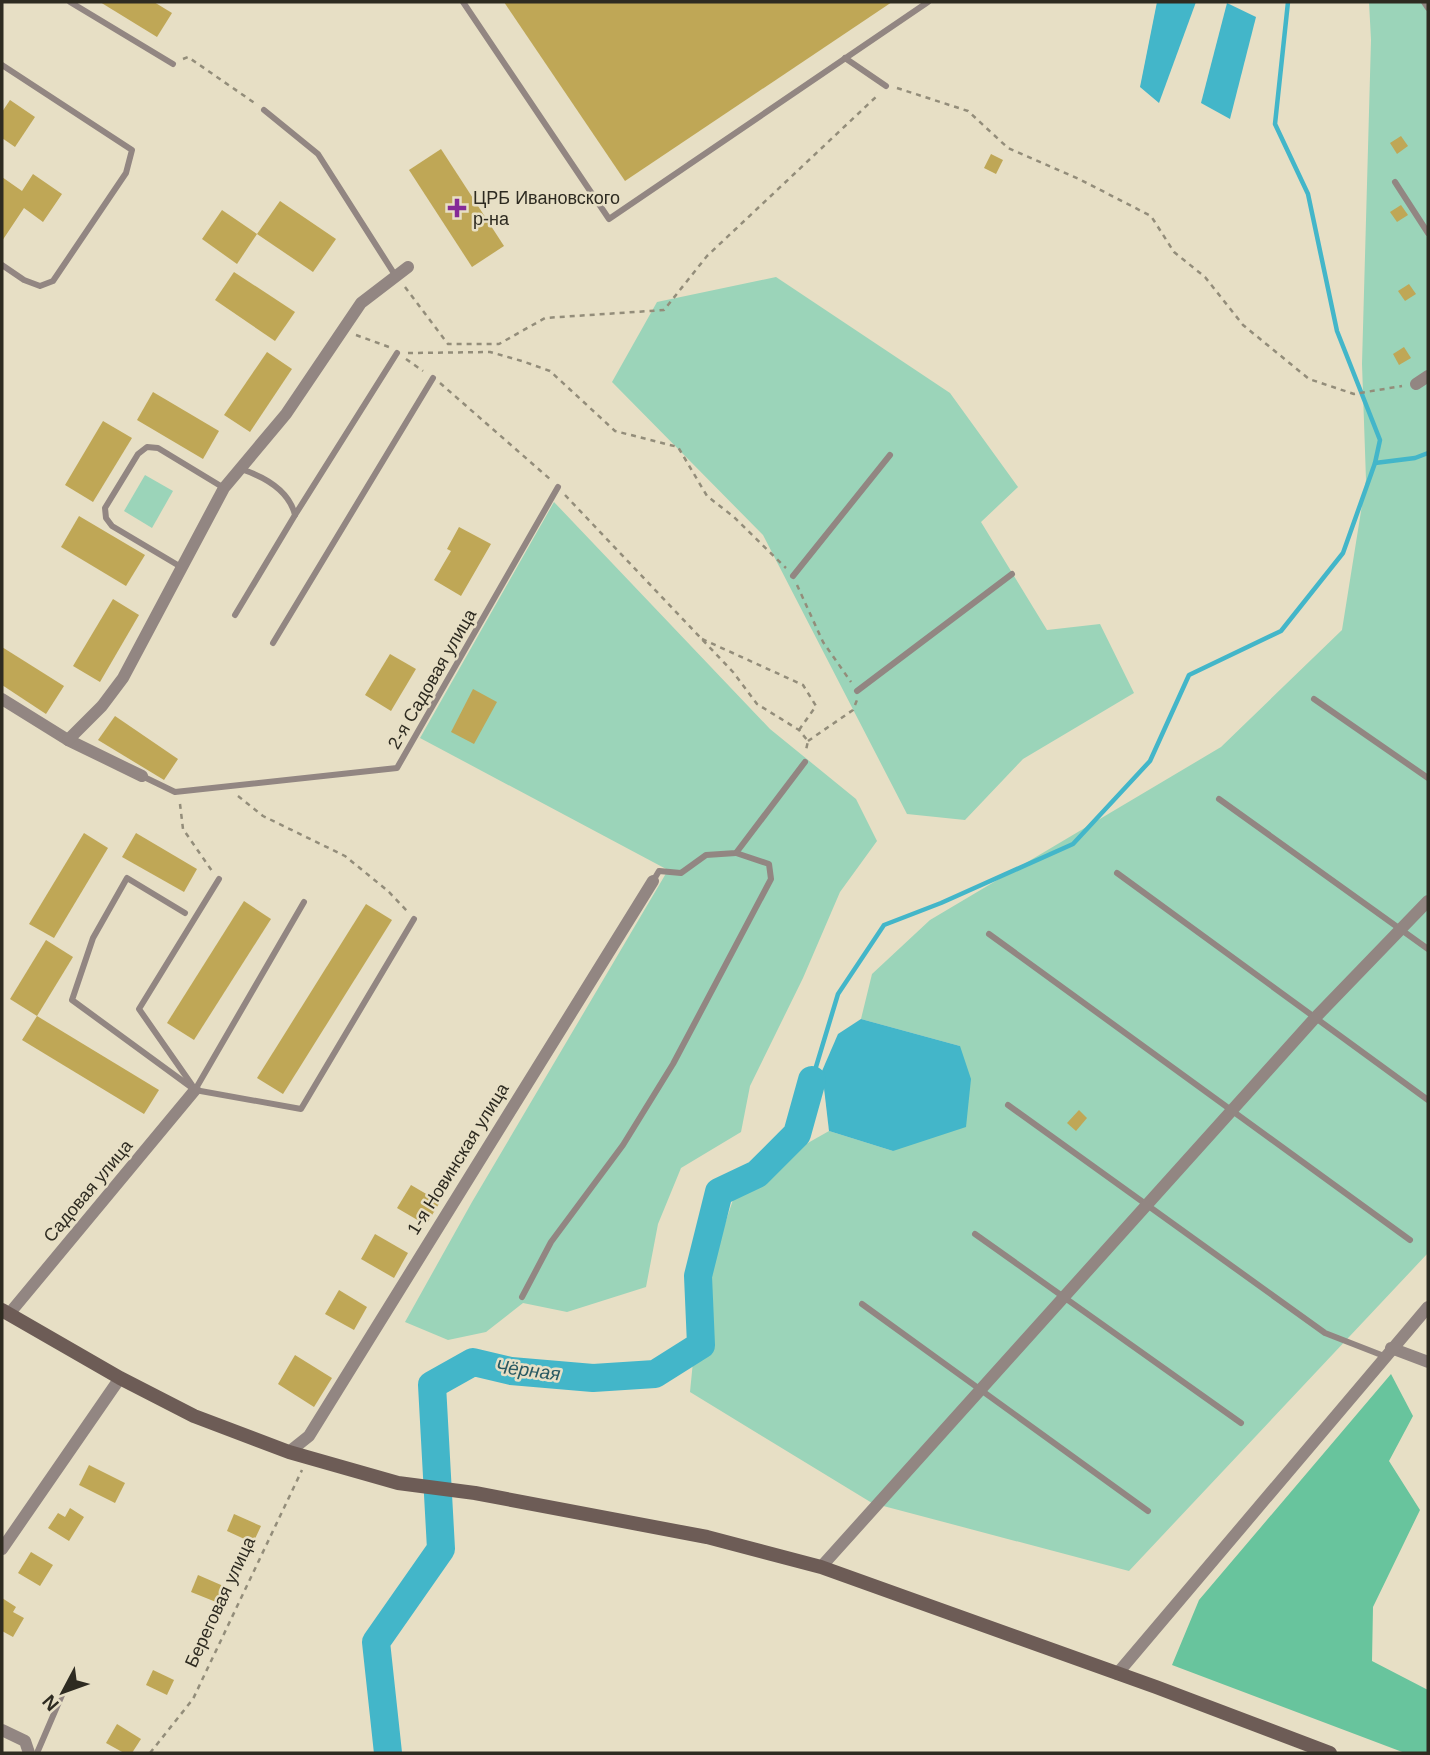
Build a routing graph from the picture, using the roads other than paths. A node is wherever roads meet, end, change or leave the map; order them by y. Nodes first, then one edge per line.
1 (70, 2) edge
2 (464, 2) edge
3 (928, 2) edge
4 (1424, 2) edge
5 (1428, 8) edge
6 (845, 58) junction
7 (173, 64) dead end
8 (2, 65) edge
9 (886, 86) road end
10 (264, 110) road end
11 (1395, 182) dead end
12 (1428, 233) edge
13 (2, 265) edge
14 (408, 267) dead end
15 (395, 275) junction
16 (397, 353) road end
17 (1428, 376) edge
18 (433, 378) road end
19 (1416, 384) road end
20 (890, 455) dead end
21 (239, 469) junction
22 (558, 487) road end
23 (224, 488) junction
24 (295, 515) junction
25 (181, 567) junction
26 (1012, 574) dead end
27 (793, 576) road end
28 (235, 615) dead end
29 (273, 642) dead end
30 (857, 691) road end
31 (2, 699) edge
32 (1314, 699) dead end
33 (68, 740) junction
34 (805, 762) road end
35 (142, 776) joint
36 (1428, 778) edge
37 (1219, 799) dead end
38 (736, 853) junction
39 (1117, 873) dead end
40 (219, 879) road end
41 (653, 881) joint
42 (1428, 901) edge
43 (304, 902) dead end
44 (185, 913) dead end
45 (414, 919) road end
46 (1401, 930) junction
47 (989, 934) dead end
48 (1428, 949) edge
49 (1314, 1019) junction
50 (195, 1090) junction
51 (1428, 1100) edge
52 (1008, 1105) dead end
53 (1232, 1110) junction
54 (1147, 1205) junction
55 (975, 1234) dead end
56 (1410, 1240) dead end
57 (522, 1297) dead end
58 (1064, 1297) junction
59 (862, 1304) dead end
60 (1428, 1307) edge
61 (6, 1312) edge
62 (1388, 1352) junction
63 (1428, 1362) edge
64 (120, 1378) junction
65 (981, 1390) junction
66 (1241, 1423) dead end
67 (289, 1452) junction
68 (1148, 1511) dead end
69 (2, 1549) edge
70 (821, 1567) junction
71 (1116, 1674) junction
72 (65, 1688) dead end
73 (2, 1730) edge
74 (27, 1747) edge
75 (37, 1753) edge
76 (1330, 1753) edge

1 - 7 lane
2 - 6 lane
3 - 6 lane
4 - 5 lane
6 - 9 lane
8 - 13 lane
10 - 15 lane
11 - 12 lane
14 - 15 street
15 - 21 street
16 - 24 lane
17 - 19 street
18 - 29 lane
20 - 27 lane
21 - 23 street
21 - 24 lane
22 - 35 lane, 2-я Садовая улица
23 - 25 street
23 - 25 lane
24 - 28 lane
25 - 33 street
26 - 30 lane
31 - 33 street
32 - 36 lane
33 - 35 street
34 - 38 lane
37 - 46 lane
38 - 41 lane
38 - 57 lane
39 - 49 lane
40 - 50 lane
41 - 67 street, 1-я Новинская улица
42 - 46 street
43 - 50 lane
44 - 50 lane
45 - 50 lane
46 - 48 lane
46 - 49 street
47 - 53 lane
49 - 51 lane
49 - 53 street
50 - 61 street, Садовая улица
52 - 54 lane
53 - 54 street
53 - 56 lane
54 - 58 street
54 - 62 lane
55 - 58 lane
58 - 65 street
58 - 66 lane
59 - 65 lane
60 - 62 street
61 - 64 main road
62 - 63 street
62 - 71 street
64 - 67 main road
64 - 69 street
65 - 68 lane
65 - 70 street
67 - 70 main road
70 - 71 main road
71 - 76 main road
72 - 75 lane
73 - 74 street

